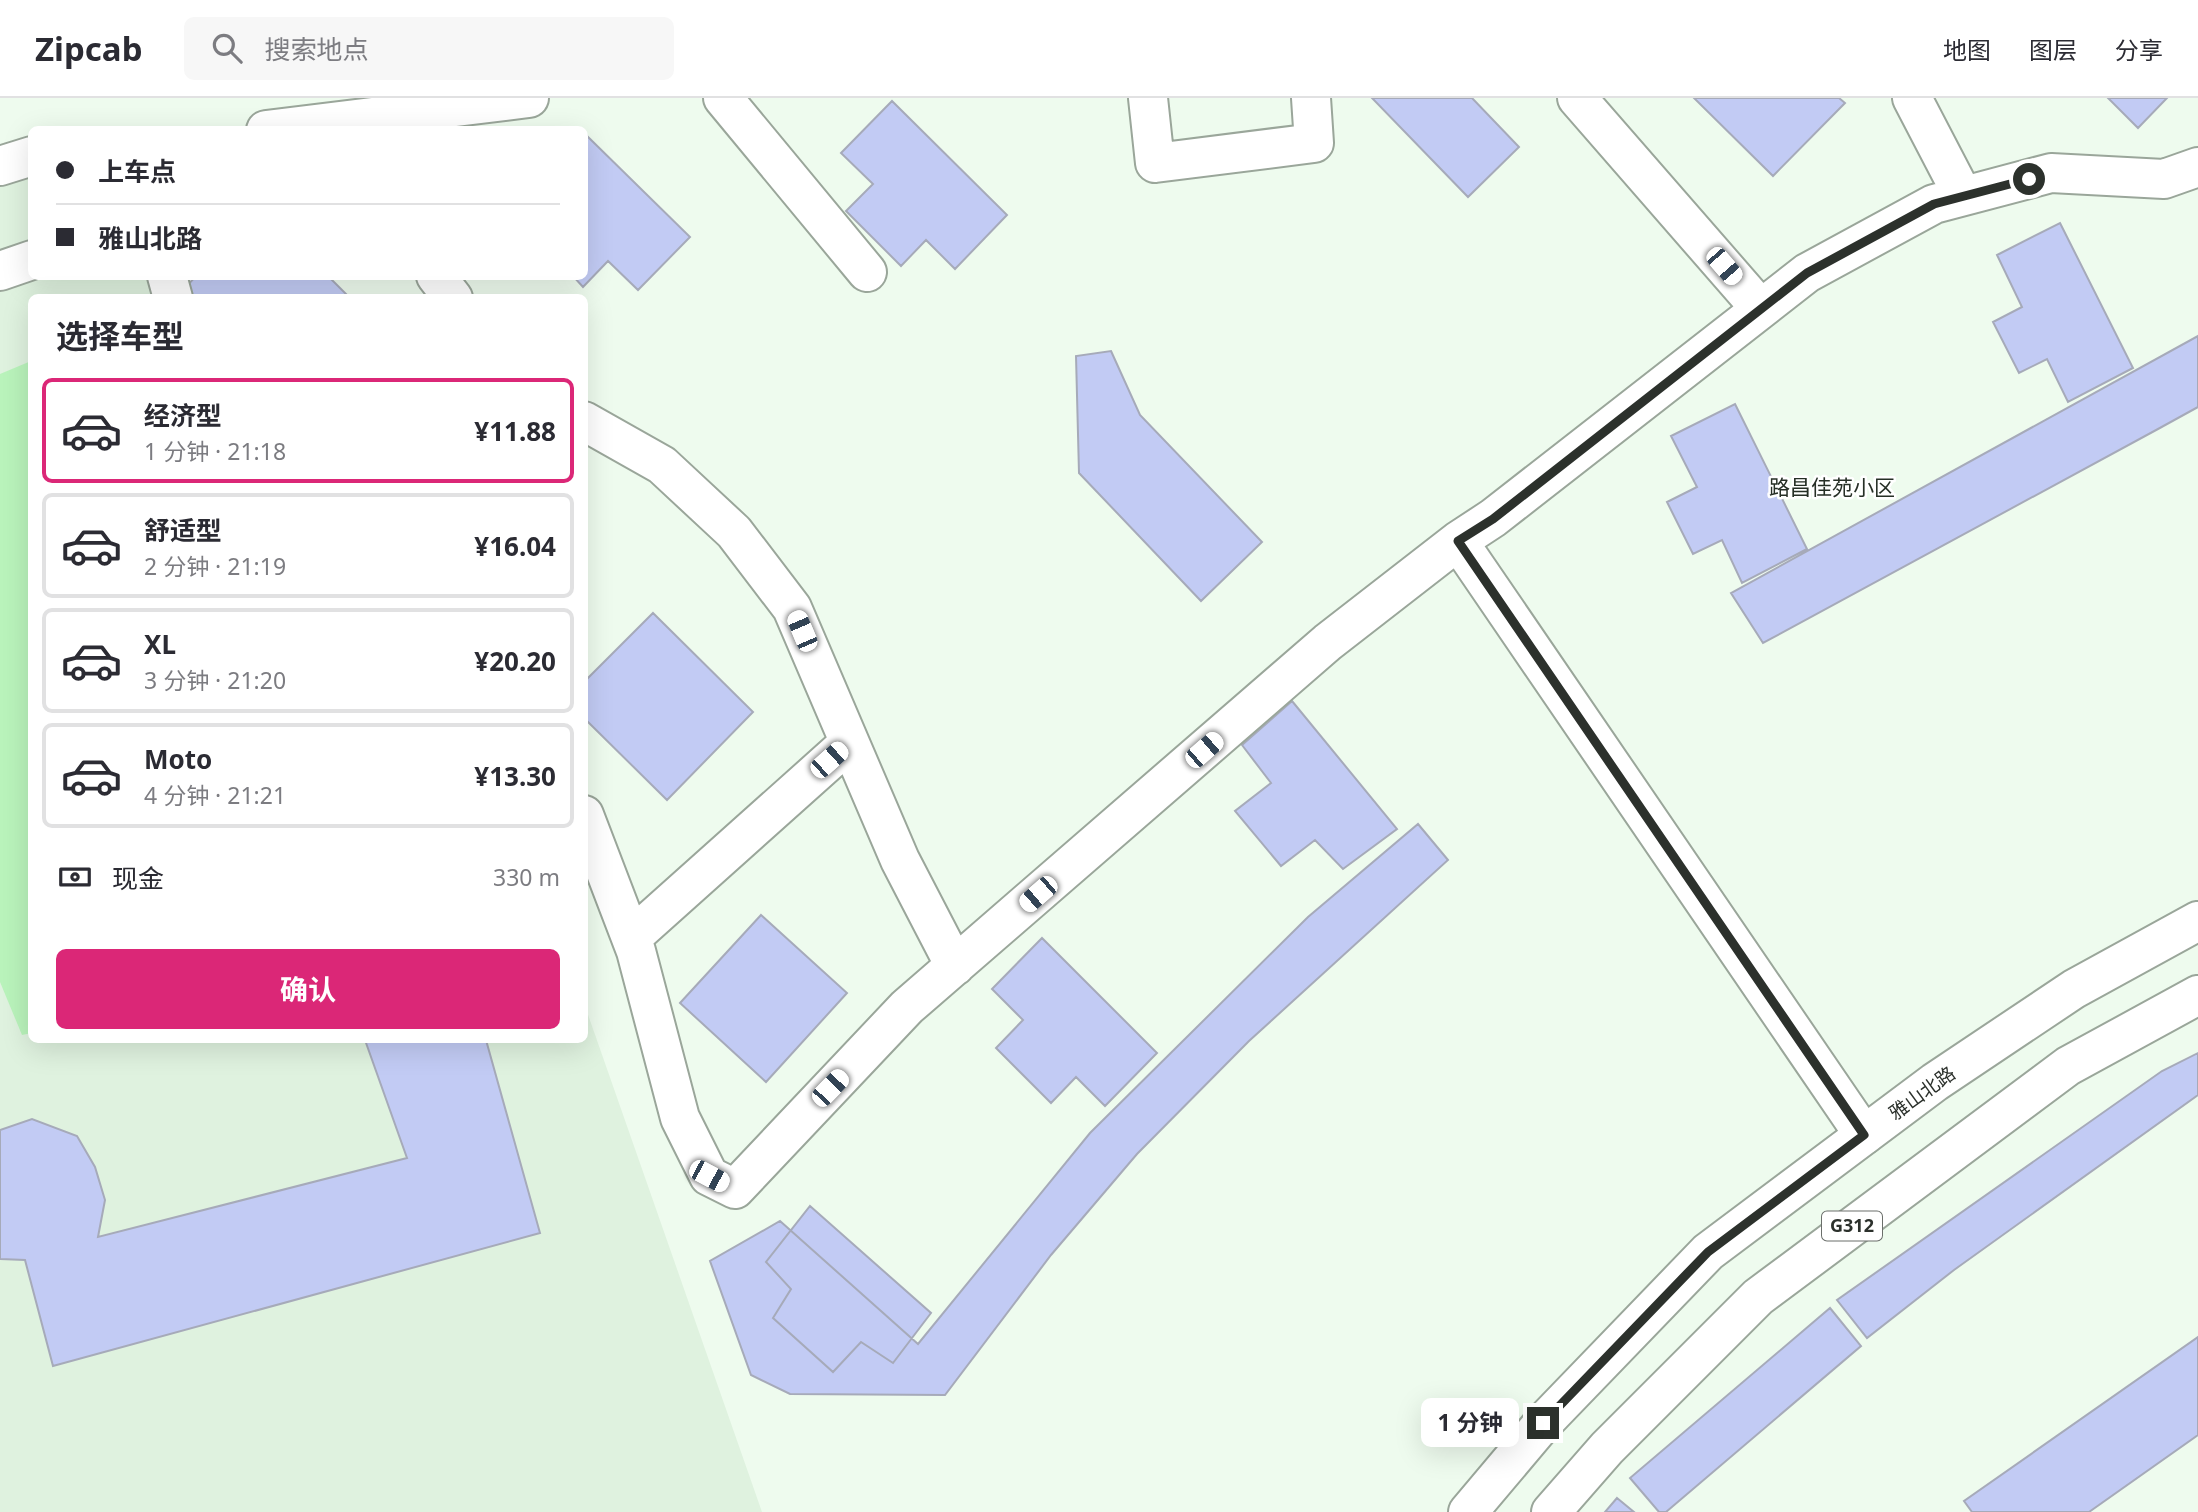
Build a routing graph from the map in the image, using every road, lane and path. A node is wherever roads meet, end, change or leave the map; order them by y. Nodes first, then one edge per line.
1 (529, 98) edge
2 (723, 98) edge
3 (1148, 98) edge
4 (1311, 98) edge
5 (1577, 98) edge
6 (1912, 98) edge
7 (327, 126) edge
8 (28, 157) edge
9 (0, 166) edge
10 (2198, 167) edge
11 (1963, 197) junction
12 (28, 261) edge
13 (0, 271) edge
14 (867, 272) dead end
15 (439, 280) edge
16 (450, 294) edge
17 (1760, 308) junction
18 (588, 423) edge
19 (1458, 541) junction
20 (849, 743) junction
21 (588, 826) edge
22 (2198, 921) edge
23 (631, 938) junction
24 (955, 965) junction
25 (2198, 995) edge
26 (1864, 1135) junction
27 (1468, 1512) edge
28 (1551, 1512) edge

1 - 7 main road
2 - 14 main road
3 - 4 main road
5 - 17 main road
6 - 11 main road
8 - 9 main road
10 - 11 main road
11 - 17 main road
12 - 13 main road
15 - 16 main road
17 - 19 main road
18 - 20 main road
19 - 24 main road
19 - 26 main road
20 - 23 main road
20 - 24 main road
21 - 23 main road
22 - 26 main road, 雅山北路
23 - 24 main road
25 - 28 main road, G312
26 - 27 main road, 雅山北路

